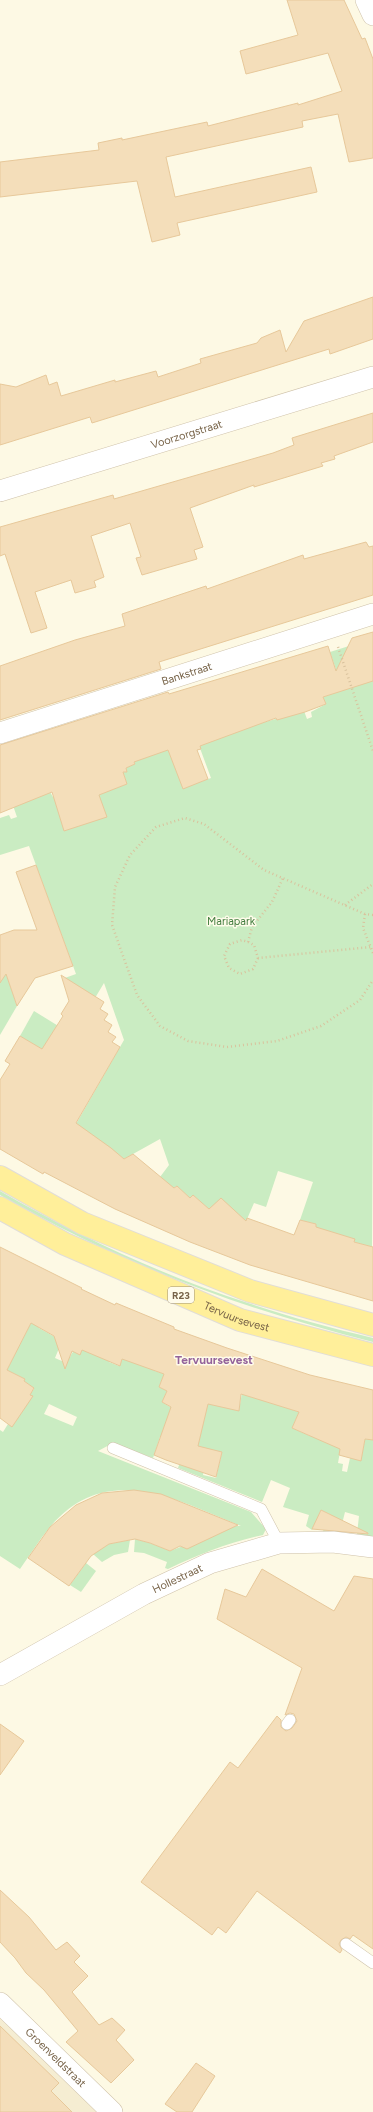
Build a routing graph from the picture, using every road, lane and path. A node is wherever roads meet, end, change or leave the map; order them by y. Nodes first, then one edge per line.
1 (366, 0) edge
2 (373, 15) edge
3 (373, 377) edge
4 (0, 491) edge
5 (373, 614) edge
6 (332, 627) junction
7 (0, 733) edge
8 (373, 751) edge
9 (283, 878) junction
10 (373, 884) edge
11 (345, 905) junction
12 (365, 914) junction
13 (373, 915) edge
14 (248, 942) junction
15 (371, 947) junction
16 (373, 953) edge
17 (258, 958) junction
18 (373, 980) edge
19 (0, 1177) edge
20 (0, 1208) edge
21 (373, 1325) edge
22 (373, 1355) edge
23 (113, 1448) dead end
24 (279, 1543) junction
25 (373, 1547) edge
26 (0, 1675) edge
27 (346, 1944) dead end
28 (373, 1963) edge
29 (0, 2003) edge
30 (112, 2112) edge

1 - 2 street
3 - 4 street, Voorzorgstraat
5 - 6 street, Bankstraat
6 - 7 street, Bankstraat
6 - 8 path
9 - 11 path
9 - 14 path
9 - 18 path
10 - 11 path
11 - 12 path
12 - 13 path
12 - 15 path
14 - 17 path
14 - 17 path
15 - 16 path
15 - 17 path
19 - 21 main road
20 - 22 main road, Tervuursevest / R23
23 - 24 lane
24 - 25 street, Hollestraat
24 - 26 street, Hollestraat
27 - 28 lane
29 - 30 street, Groenveldstraat

